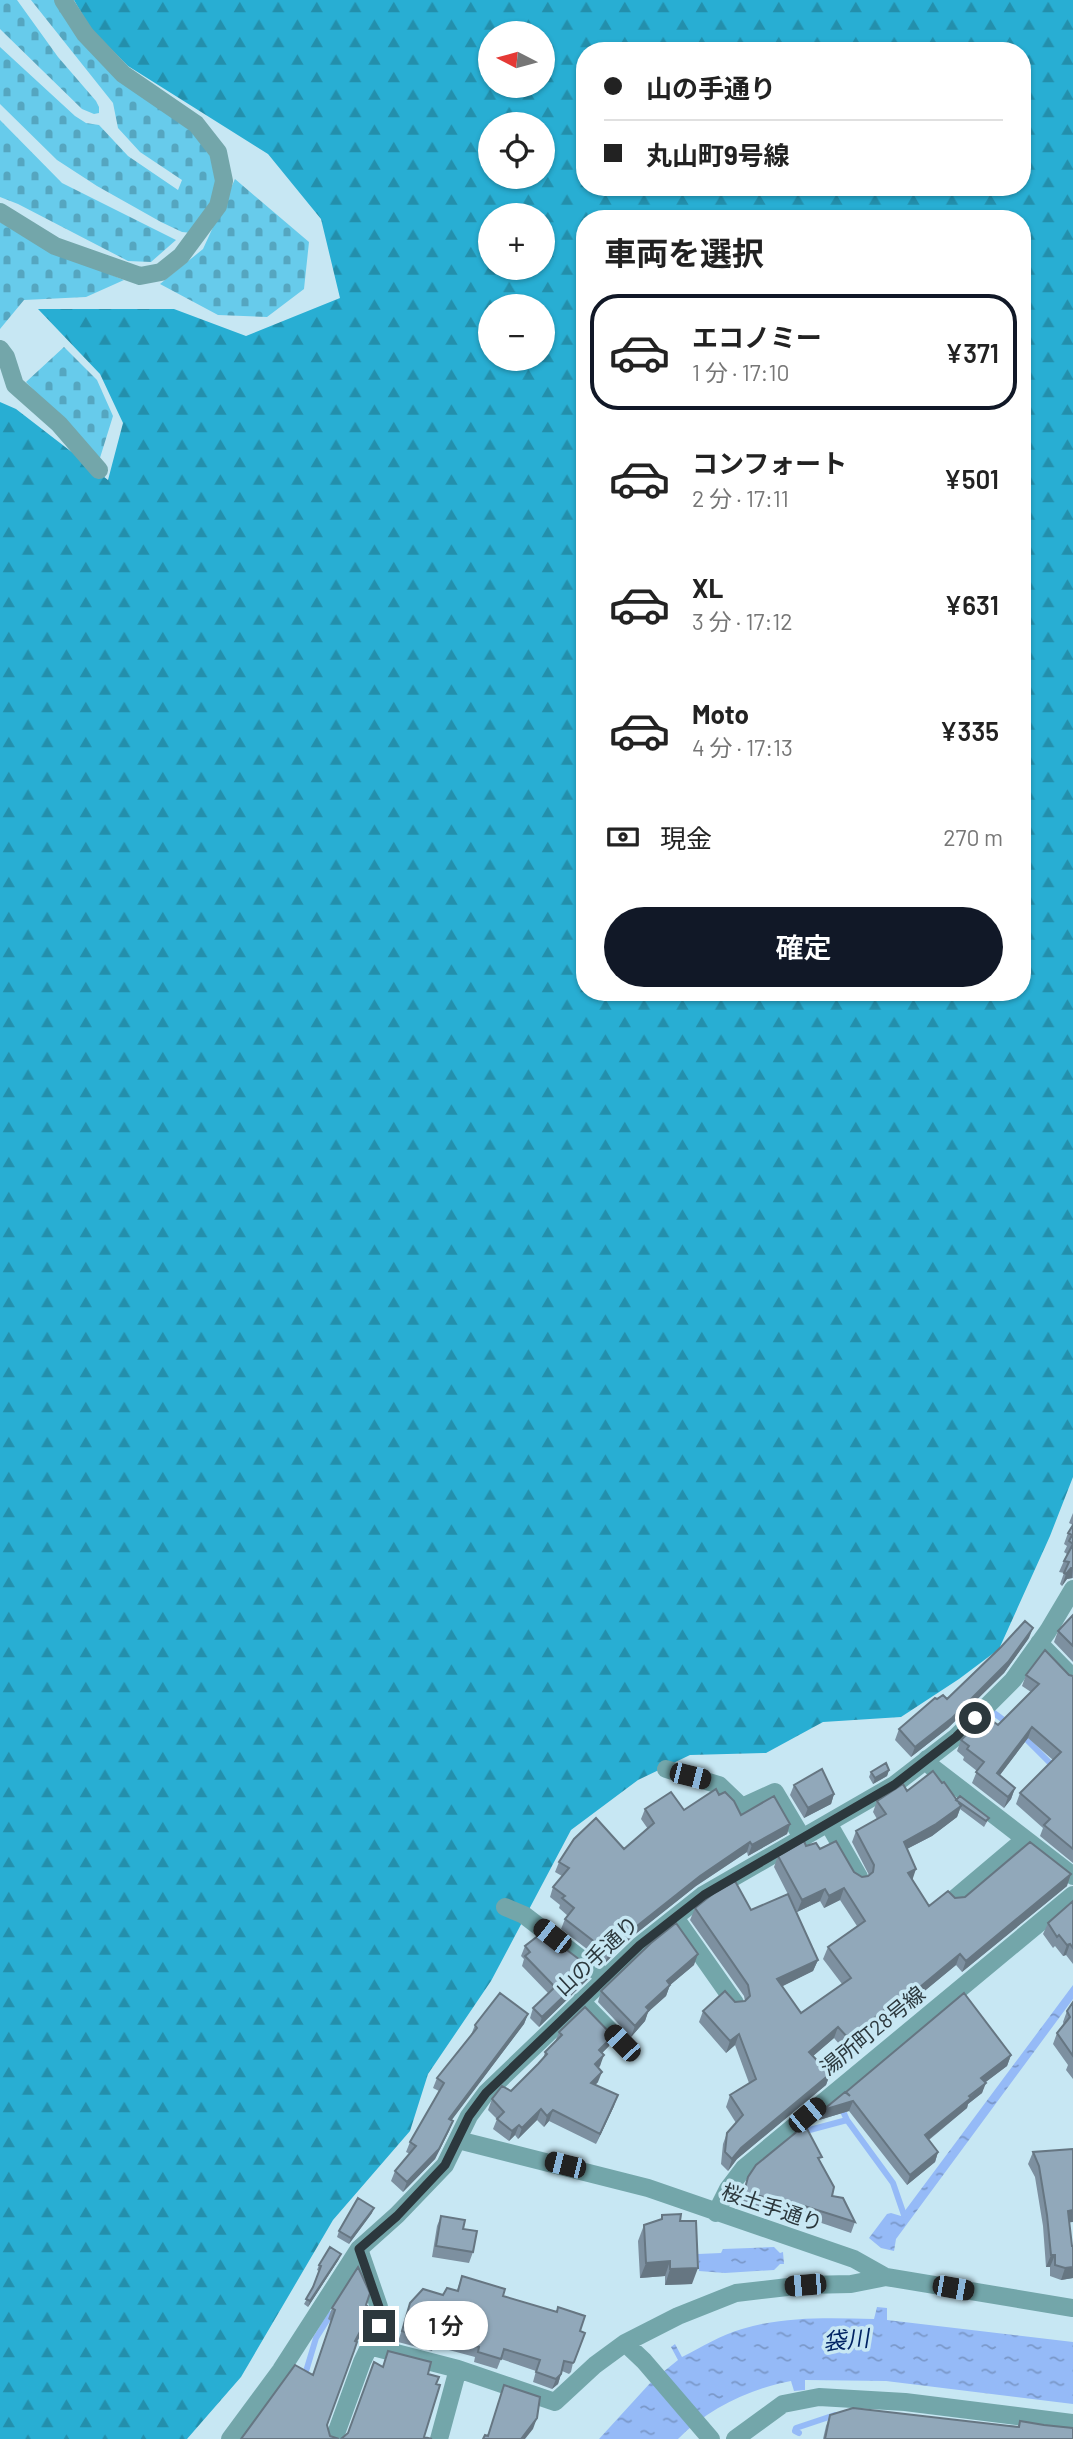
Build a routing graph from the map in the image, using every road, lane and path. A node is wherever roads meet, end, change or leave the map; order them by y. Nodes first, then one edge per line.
1 (62, 0) edge
2 (0, 212) edge
3 (0, 349) edge
4 (12, 376) junction
5 (0, 393) edge
6 (99, 470) dead end
7 (1073, 1589) edge
8 (1039, 1643) junction
9 (1073, 1678) edge
10 (927, 1759) junction
11 (666, 1769) dead end
12 (828, 1824) junction
13 (803, 1839) junction
14 (1025, 1839) junction
15 (859, 1877) edge
16 (1073, 1877) edge
17 (1073, 1895) edge
18 (954, 1899) edge
19 (505, 1907) dead end
20 (676, 1919) junction
21 (606, 1978) junction
22 (581, 2001) junction
23 (735, 2003) edge
24 (622, 2043) dead end
25 (458, 2140) junction
26 (716, 2213) junction
27 (359, 2249) junction
28 (886, 2277) junction
29 (1073, 2308) edge
30 (625, 2343) junction
31 (369, 2346) junction
32 (458, 2369) junction
33 (1073, 2423) edge
34 (230, 2439) edge
35 (334, 2439) edge
36 (439, 2439) edge
37 (711, 2439) edge
38 (735, 2439) edge

1 - 2 street
3 - 4 street
4 - 5 street
4 - 6 street
7 - 8 street, 山の手通り
8 - 9 street
8 - 10 street, 山の手通り
10 - 12 street, 山の手通り
10 - 14 street
11 - 13 street
12 - 13 street, 山の手通り
12 - 15 street
13 - 20 street, 山の手通り
14 - 16 street
14 - 18 street
17 - 26 street, 湯所町28号線
19 - 21 street
20 - 21 street, 山の手通り
20 - 23 street
21 - 22 street, 山の手通り
22 - 24 street
22 - 25 street, 山の手通り
25 - 26 street, 桜土手通り
25 - 27 street, 山の手通り
26 - 28 street, 桜土手通り
27 - 31 street
27 - 34 street, 山の手通り
28 - 29 street, 桜土手通り
28 - 30 street
30 - 32 street
30 - 37 street
31 - 32 street
31 - 35 street
32 - 36 street
33 - 38 street

